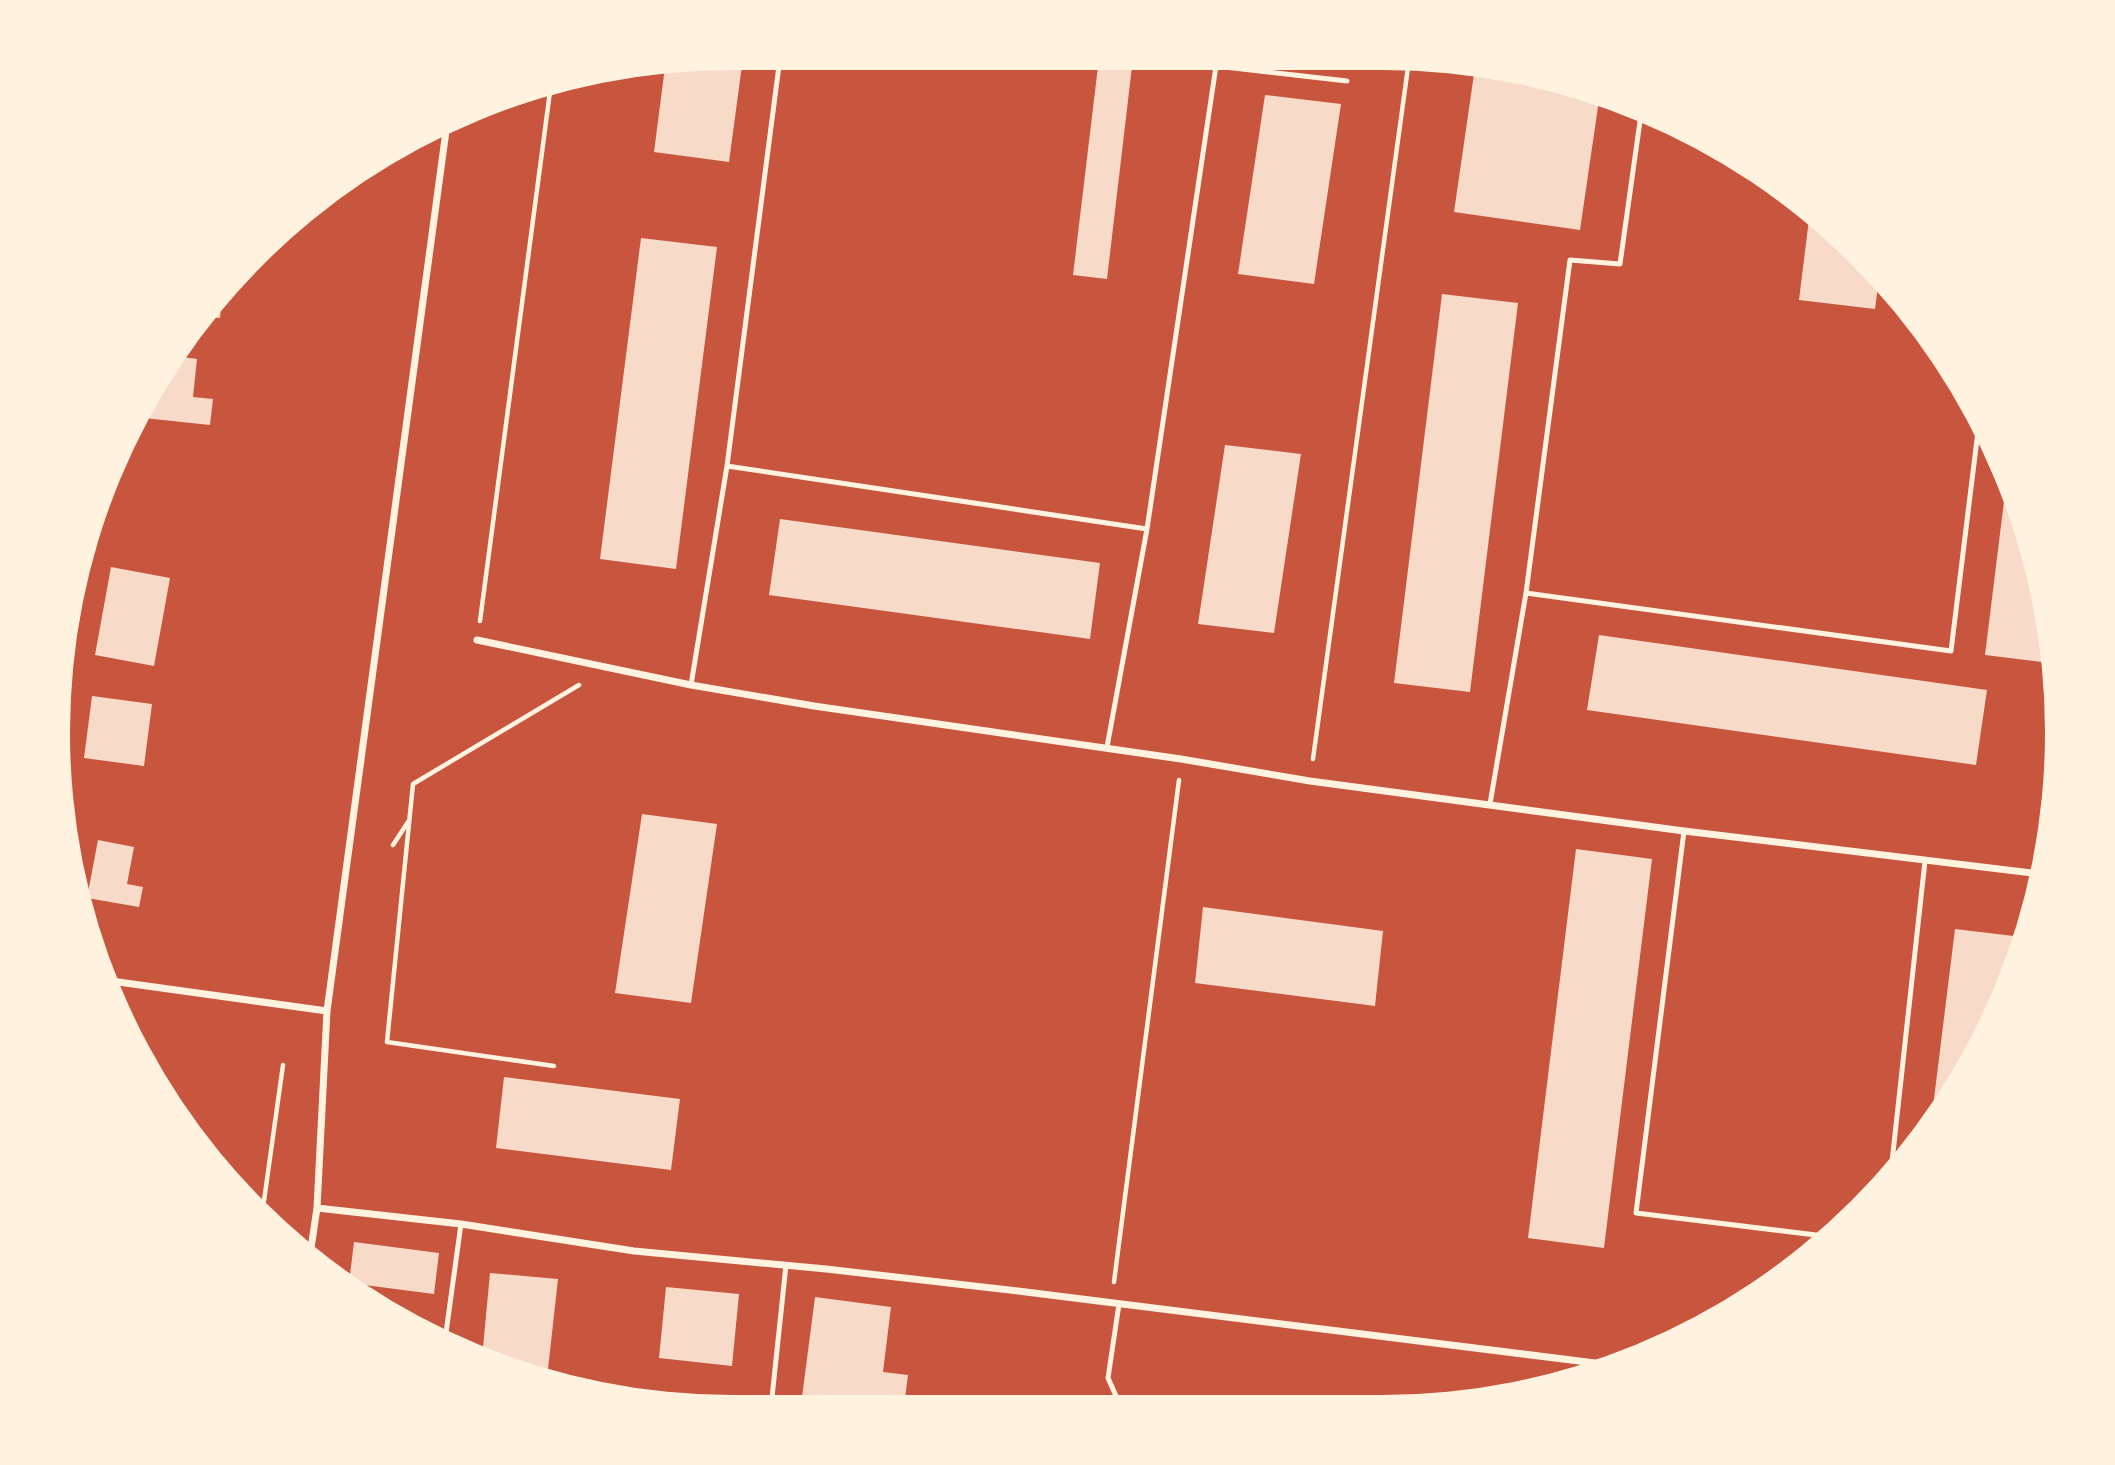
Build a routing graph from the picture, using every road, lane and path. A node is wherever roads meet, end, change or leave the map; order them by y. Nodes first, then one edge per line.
1 (778, 70) edge
2 (1215, 70) edge
3 (1251, 70) edge
4 (1408, 71) edge
5 (1347, 81) dead end
6 (549, 96) edge
7 (1640, 122) edge
8 (445, 135) edge
9 (1977, 439) edge
10 (727, 466) junction
11 (1147, 529) junction
12 (1526, 593) junction
13 (477, 640) joint
14 (607, 668) junction
15 (691, 685) junction
16 (1107, 747) junction
17 (1181, 758) junction
18 (1310, 781) junction
19 (1490, 804) junction
20 (408, 822) junction
21 (1684, 831) junction
22 (393, 845) dead end
23 (1925, 861) junction
24 (2029, 873) edge
25 (119, 982) edge
26 (327, 1011) junction
27 (283, 1065) dead end
28 (554, 1066) dead end
29 (1893, 1155) edge
30 (264, 1201) edge
31 (317, 1208) junction
32 (461, 1224) junction
33 (1814, 1235) edge
34 (312, 1244) edge
35 (786, 1265) junction
36 (1115, 1304) junction
37 (446, 1330) edge
38 (1588, 1362) edge
39 (772, 1395) edge
40 (1116, 1395) edge

1 - 10 lane
2 - 11 lane
3 - 5 lane
4 - 18 path
6 - 13 path
7 - 12 lane
8 - 26 street
9 - 12 lane
10 - 11 lane
10 - 15 lane
11 - 16 lane
12 - 19 lane
13 - 14 street
14 - 15 street
14 - 20 path
15 - 16 street
16 - 17 street
17 - 18 street
17 - 36 path
18 - 19 street
19 - 21 street
20 - 22 path
20 - 28 path
21 - 23 street
21 - 33 lane
23 - 24 street
23 - 29 lane
25 - 26 street
26 - 31 street
27 - 30 path
31 - 32 street
31 - 34 street
32 - 35 street
32 - 37 lane
35 - 36 street
35 - 39 lane
36 - 38 street
36 - 40 lane

